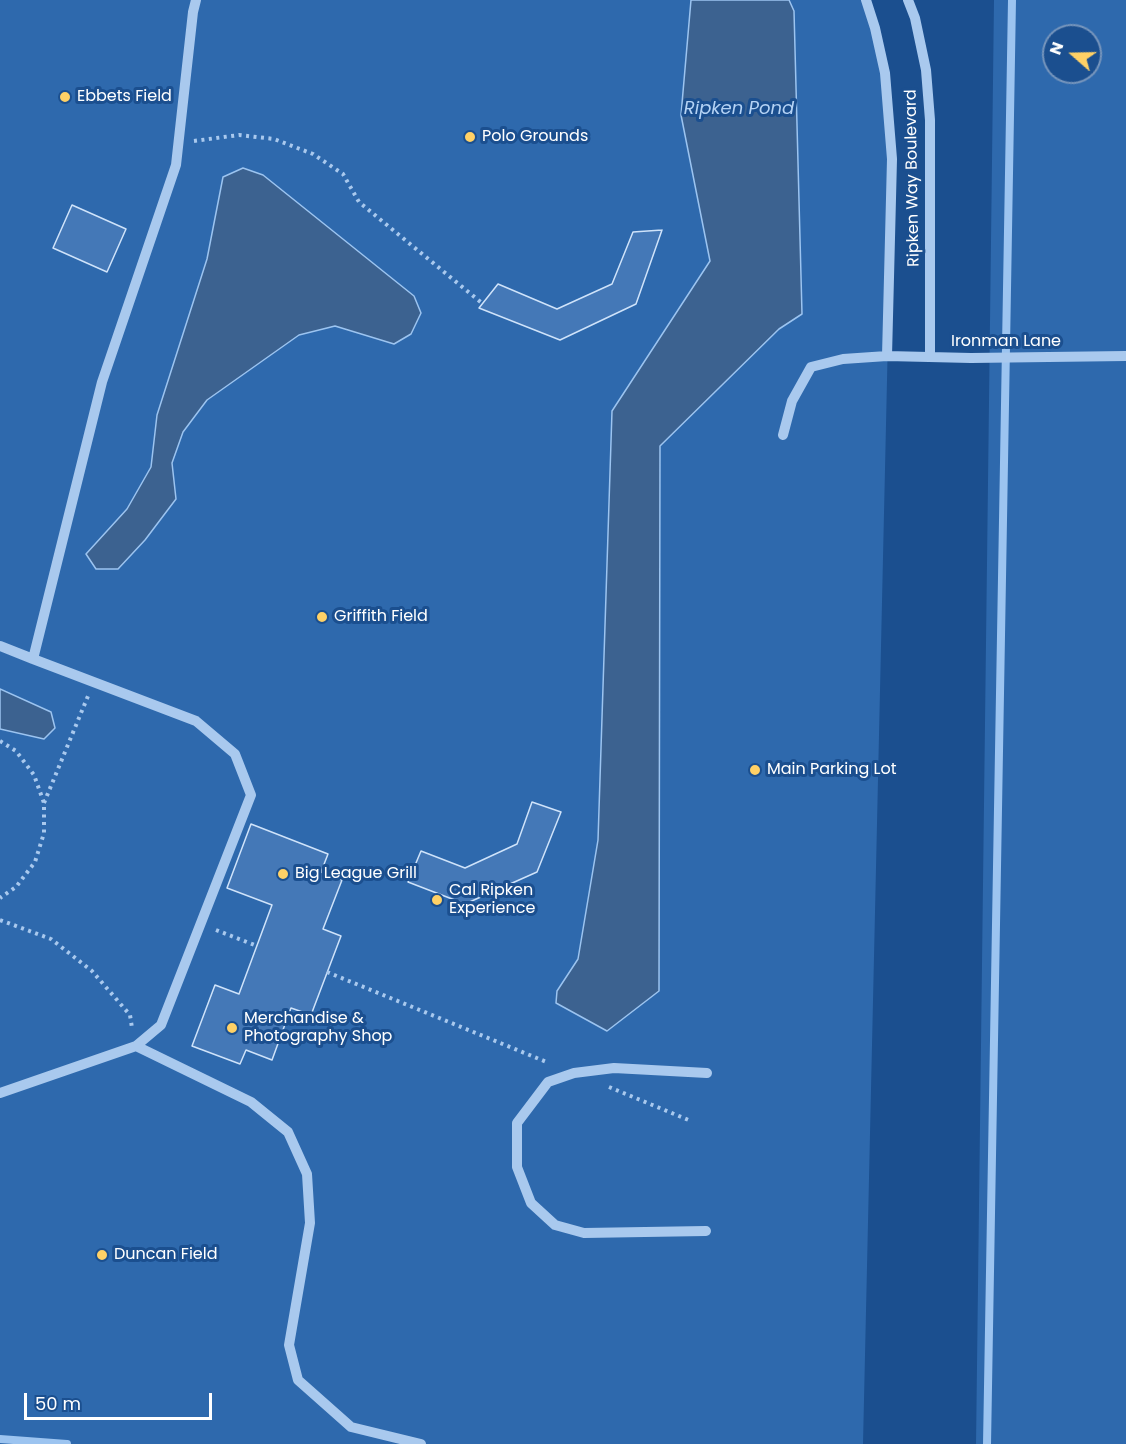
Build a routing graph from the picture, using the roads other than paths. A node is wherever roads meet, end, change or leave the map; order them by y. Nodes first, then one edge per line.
1 (196, 0) edge
2 (866, 0) edge
3 (908, 0) edge
4 (887, 356) junction
5 (1126, 356) edge
6 (930, 357) junction
7 (783, 435) dead end
8 (0, 646) edge
9 (33, 659) junction
10 (136, 1046) junction
11 (708, 1073) dead end
12 (0, 1093) edge
13 (706, 1231) dead end
14 (421, 1444) edge

1 - 9 street
2 - 4 street, Ripken Way Boulevard
3 - 6 street, Ripken Way Boulevard
4 - 6 street, Ironman Lane
4 - 7 street, Ironman Lane
5 - 6 street, Ironman Lane
8 - 9 street
9 - 10 street
10 - 12 street
10 - 14 street
11 - 13 street

